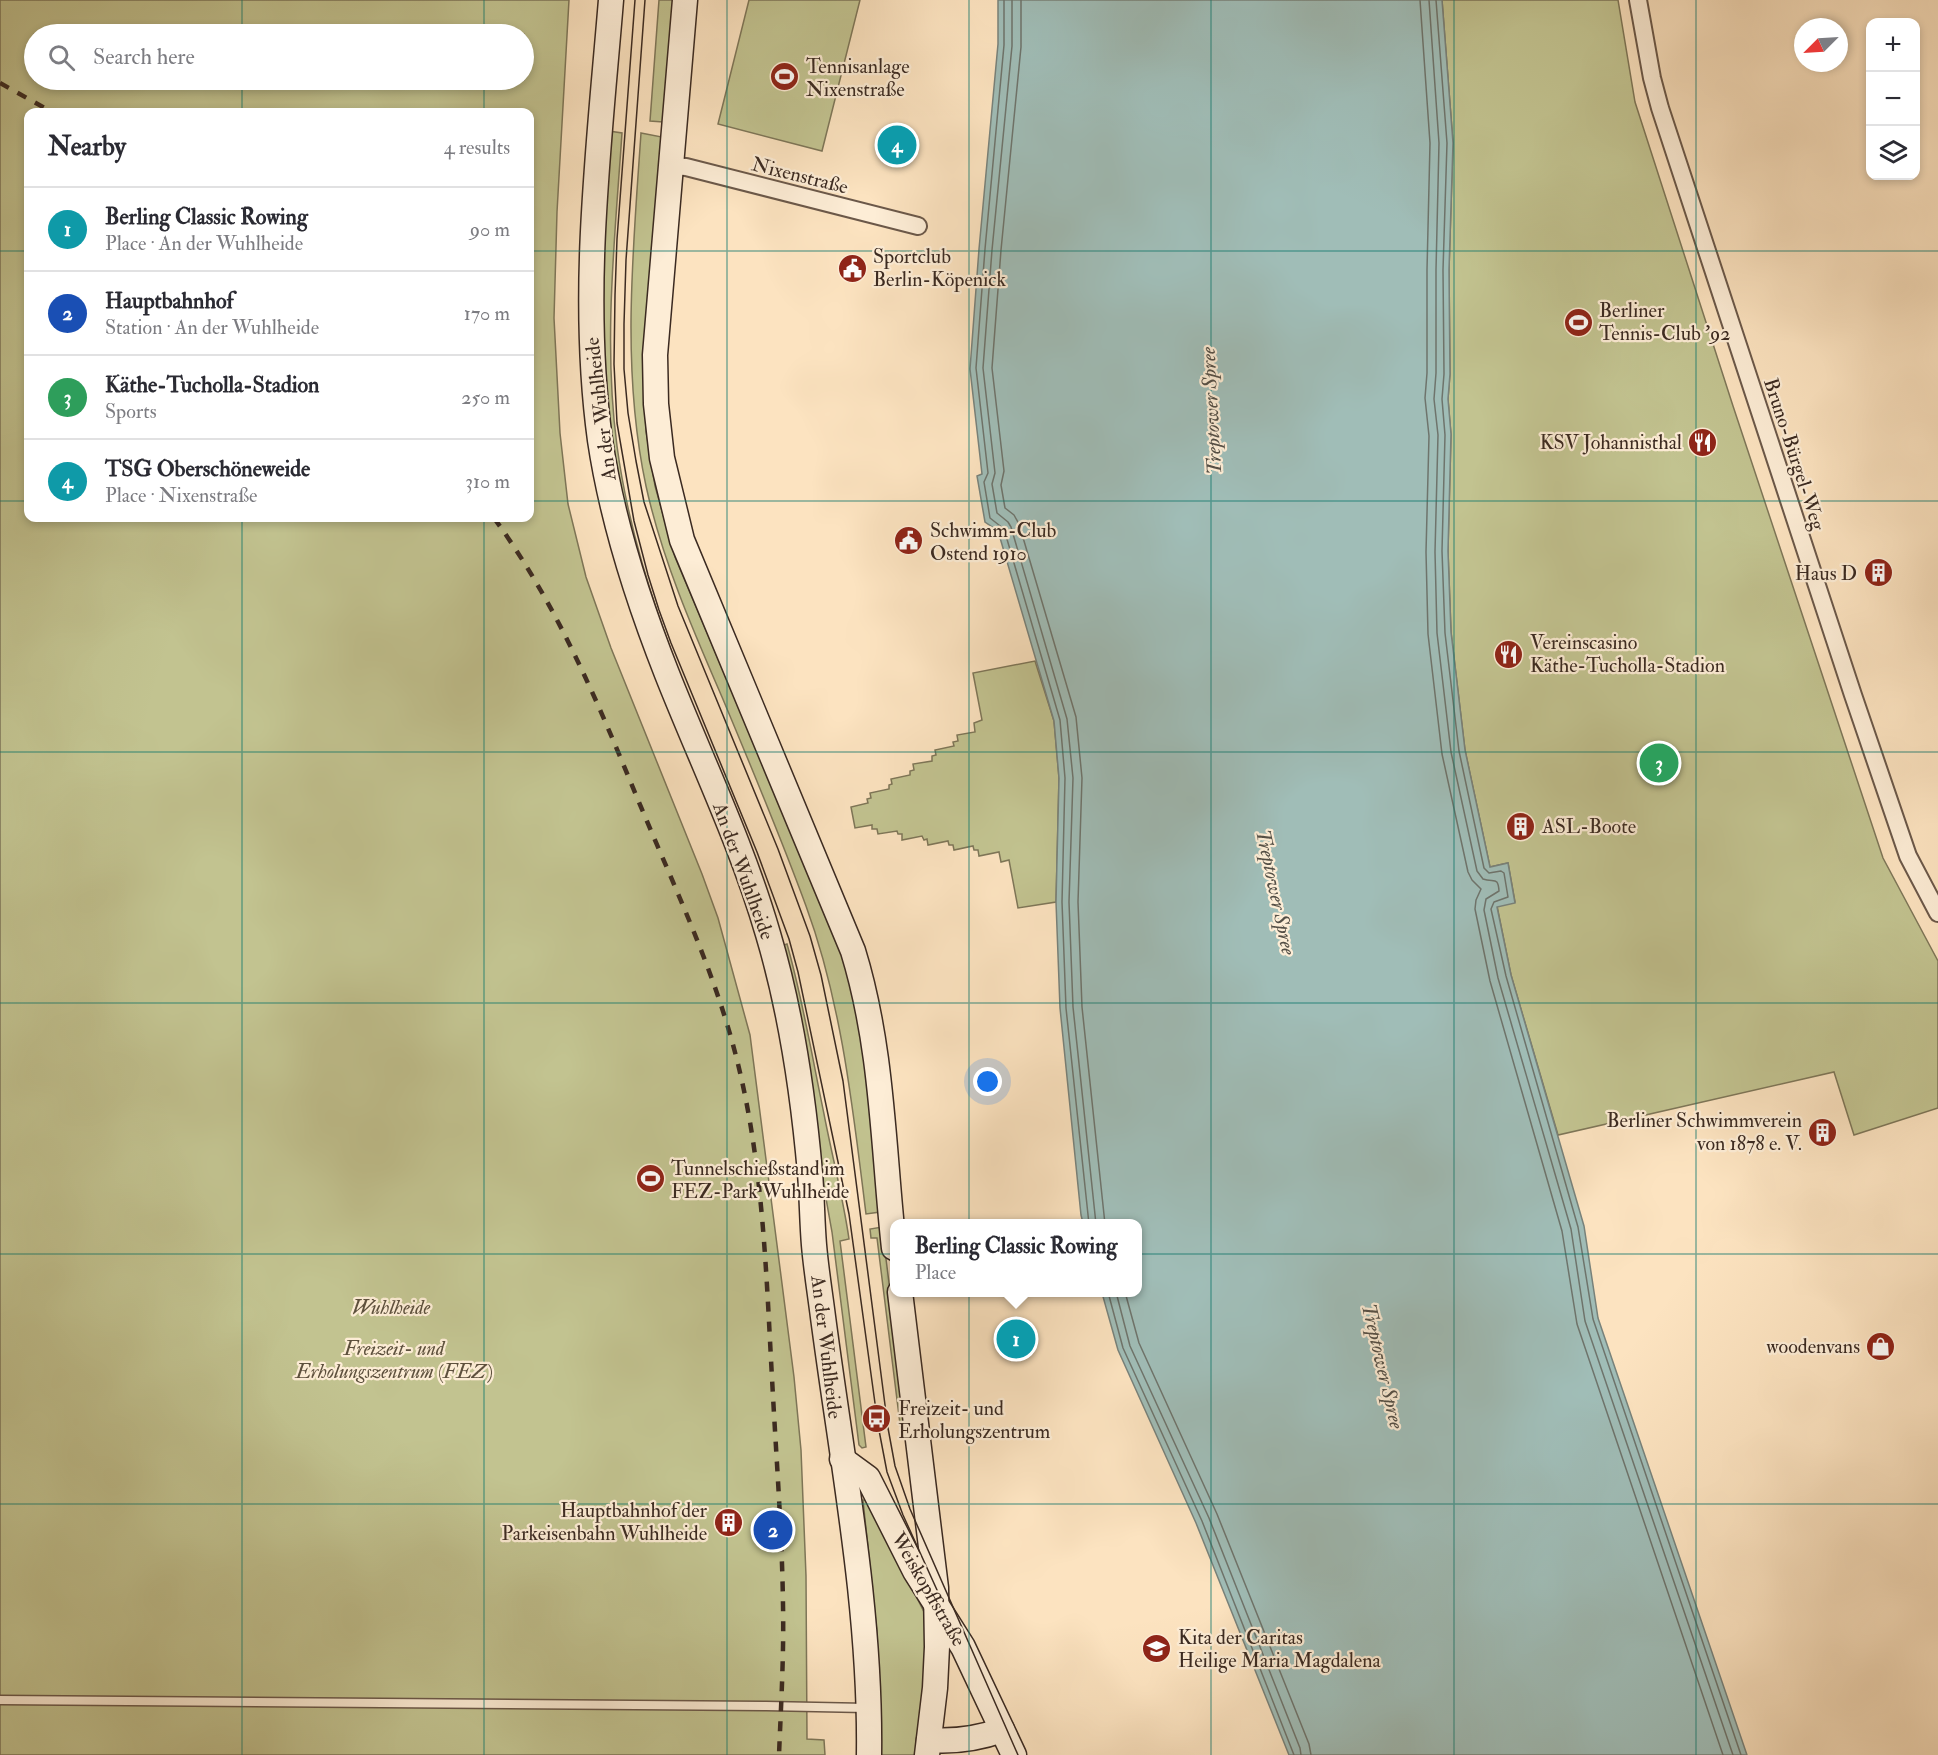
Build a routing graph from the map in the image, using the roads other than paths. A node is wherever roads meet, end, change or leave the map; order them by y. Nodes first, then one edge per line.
1 (610, 0) edge
2 (685, 0) edge
3 (1638, 0) edge
4 (670, 166) junction
5 (918, 226) dead end
6 (1938, 913) edge
7 (891, 1219) edge
8 (900, 1297) edge
9 (842, 1459) junction
10 (937, 1606) junction
11 (0, 1700) edge
12 (870, 1708) junction
13 (1002, 1730) junction
14 (928, 1748) edge
15 (869, 1755) edge
16 (1014, 1755) edge

1 - 9 main road, An der Wuhlheide
2 - 4 main road
3 - 6 street, Bruno-Bürgel-Weg
4 - 5 street, Nixenstraße
4 - 7 main road
8 - 10 main road
9 - 10 main road, Weiskopffstraße
9 - 12 main road, An der Wuhlheide
10 - 13 main road, Weiskopffstraße
10 - 14 main road
11 - 12 lane
12 - 15 main road, An der Wuhlheide
13 - 14 main road
13 - 16 main road, Weiskopffstraße

